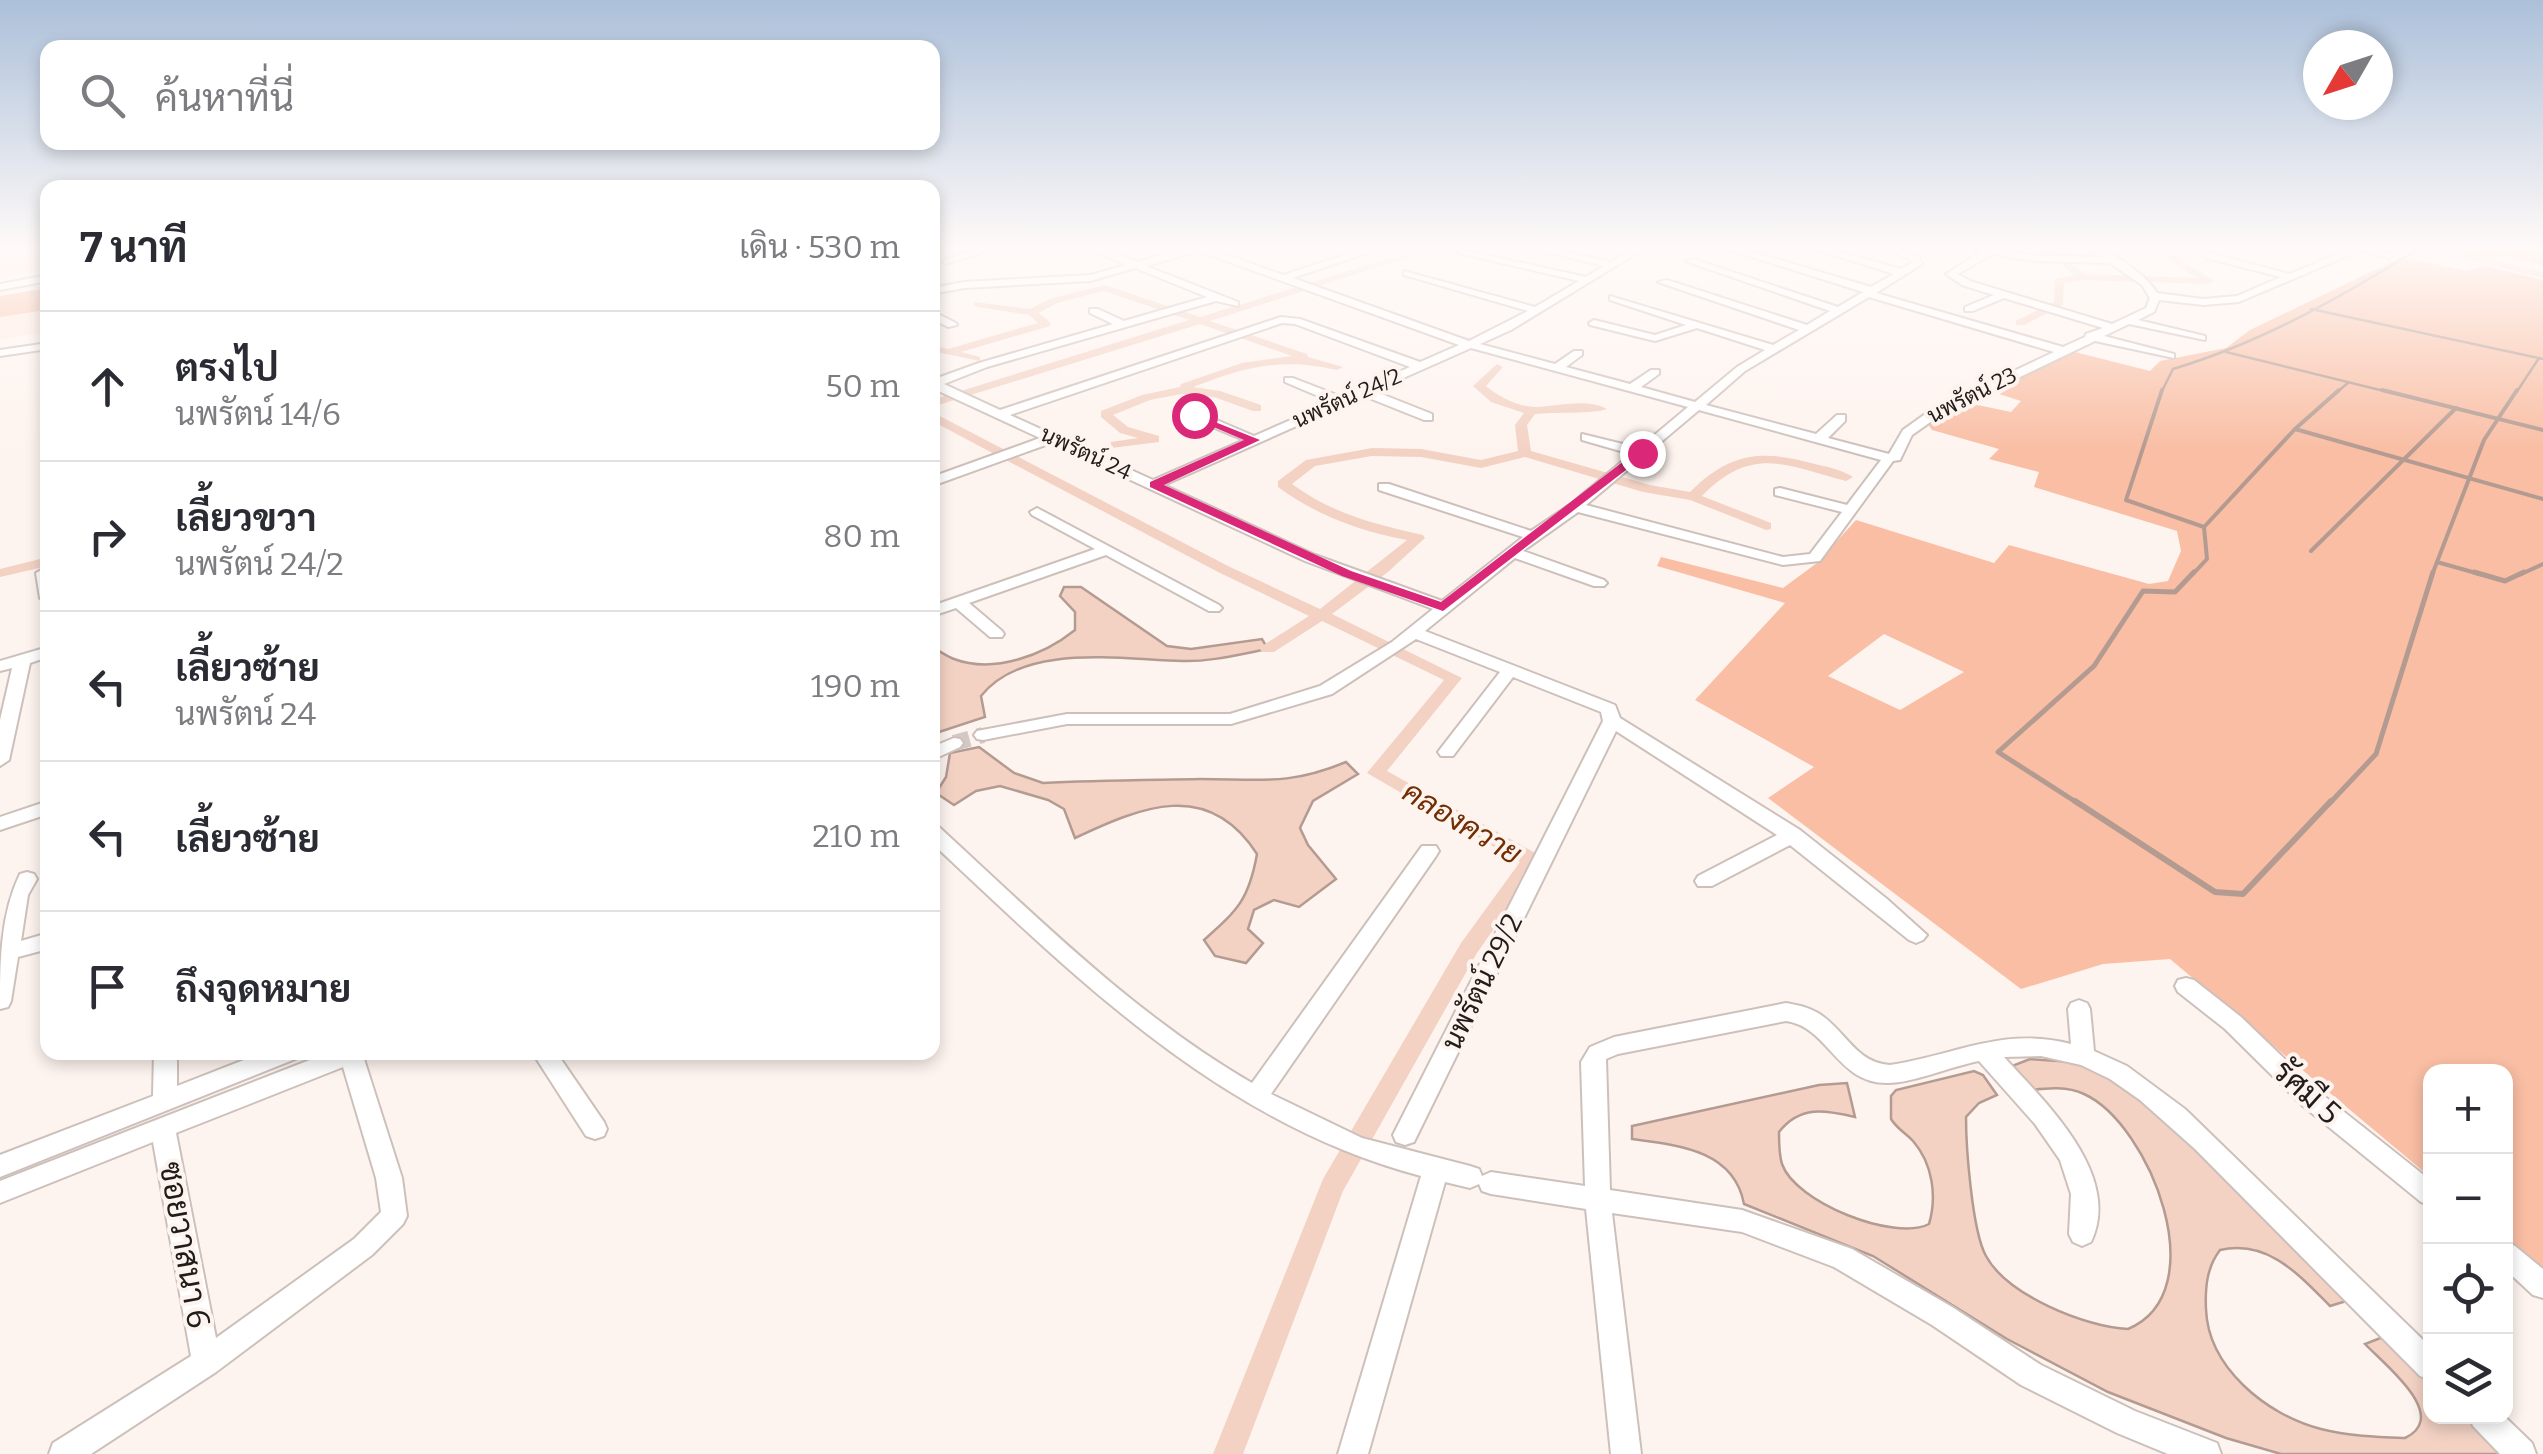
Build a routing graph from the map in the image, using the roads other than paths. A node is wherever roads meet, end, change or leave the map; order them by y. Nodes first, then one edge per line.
1 (1103, 315) edge
2 (1156, 315) edge
3 (1385, 315) edge
4 (1526, 315) edge
5 (1667, 315) edge
6 (1764, 315) edge
7 (1828, 315) edge
8 (1945, 315) edge
9 (2067, 315) edge
10 (2138, 315) edge
11 (940, 318) edge
12 (2126, 320) junction
13 (1594, 323) dead end
14 (1124, 324) junction
15 (1696, 324) junction
16 (952, 325) dead end
17 (2110, 327) junction
18 (1805, 328) junction
19 (2090, 336) junction
20 (2200, 338) dead end
21 (1469, 344) junction
22 (40, 347) edge
23 (1774, 349) junction
24 (2061, 350) junction
25 (1578, 352) dead end
26 (0, 353) edge
27 (2170, 356) dead end
28 (1420, 366) junction
29 (1557, 368) junction
30 (1656, 372) dead end
31 (1289, 380) dead end
32 (940, 381) edge
33 (940, 386) edge
34 (1632, 388) junction
35 (1363, 390) junction
36 (1341, 401) junction
37 (1700, 406) junction
38 (1000, 414) junction
39 (1194, 415) dead end
40 (1428, 417) dead end
41 (1841, 418) dead end
42 (1586, 437) dead end
43 (1052, 438) junction
44 (1819, 438) junction
45 (1254, 440) junction
46 (1642, 453) junction
47 (1890, 458) junction
48 (940, 479) edge
49 (1154, 485) junction
50 (1384, 487) dead end
51 (1780, 492) dead end
52 (1576, 507) junction
53 (1852, 510) junction
54 (1037, 512) dead end
55 (1533, 536) junction
56 (1107, 550) junction
57 (1512, 552) junction
58 (1599, 583) dead end
59 (958, 602) junction
60 (1443, 607) junction
61 (940, 608) edge
62 (1214, 608) dead end
63 (1414, 632) junction
64 (996, 634) dead end
65 (40, 654) edge
66 (22, 660) junction
67 (0, 666) edge
68 (1510, 670) junction
69 (1612, 721) junction
70 (983, 735) tunnel mouth
71 (954, 743) tunnel mouth
72 (940, 751) edge
73 (1447, 752) dead end
74 (0, 760) edge
75 (40, 810) edge
76 (0, 824) edge
77 (1793, 834) junction
78 (940, 839) edge
79 (1429, 850) dead end
80 (26, 880) dead end
81 (1705, 881) dead end
82 (1916, 935) dead end
83 (40, 943) edge
84 (9, 952) junction
85 (2186, 986) dead end
86 (0, 1001) edge
87 (2079, 1009) dead end
88 (1984, 1051) junction
89 (2082, 1054) junction
90 (166, 1060) edge
91 (274, 1060) edge
92 (331, 1060) edge
93 (354, 1060) edge
94 (547, 1060) edge
95 (1256, 1096) junction
96 (164, 1115) junction
97 (595, 1130) dead end
98 (1405, 1135) dead end
99 (0, 1166) edge
100 (1436, 1169) junction
101 (2423, 1188) edge
102 (0, 1192) edge
103 (1598, 1201) junction
104 (2082, 1234) dead end
105 (2513, 1260) edge
106 (2543, 1286) edge
107 (2423, 1359) edge
108 (206, 1362) junction
109 (2490, 1424) edge
110 (64, 1454) edge
111 (1353, 1454) edge
112 (1626, 1454) edge
113 (2206, 1454) edge
114 (2521, 1454) edge

1 - 14 street
2 - 14 street
3 - 21 street
4 - 21 street, นพรัตน์ 24/2
5 - 15 street
6 - 18 street
7 - 18 street
8 - 24 street
9 - 17 street
10 - 12 street, นพรัตน์ 23
11 - 16 street
12 - 17 street, นพรัตน์ 23
12 - 20 street
13 - 15 street
14 - 32 street
15 - 23 street
17 - 19 street, นพรัตน์ 23
18 - 23 street
19 - 24 street, นพรัตน์ 23
19 - 27 street
21 - 28 street, นพรัตน์ 24/2
21 - 29 street
22 - 26 street
23 - 37 street
24 - 47 street, นพรัตน์ 23
25 - 29 street
28 - 35 street, นพรัตน์ 24/2
28 - 38 street
29 - 34 street
30 - 34 street
31 - 36 street
33 - 38 street, นพรัตน์ 24
34 - 37 street
35 - 36 street, นพรัตน์ 24/2
35 - 40 street
36 - 45 street, นพรัตน์ 24/2
37 - 44 street
37 - 46 street
38 - 43 street, นพรัตน์ 24
39 - 45 street
41 - 44 street
42 - 46 street
43 - 48 street
43 - 49 street, นพรัตน์ 24
44 - 47 street
45 - 49 street, นพรัตน์ 24/2
46 - 52 street
47 - 53 street, นพรัตน์ 23
49 - 60 street, นพรัตน์ 24
50 - 55 street
51 - 53 street
52 - 53 street, นพรัตน์ 23
52 - 55 street
54 - 56 street
55 - 57 street
56 - 59 street
56 - 62 street
57 - 58 street
57 - 60 street
59 - 61 street
59 - 64 street
60 - 63 street
63 - 68 street
63 - 70 street
65 - 66 street
66 - 67 street
66 - 74 street
68 - 69 street
68 - 73 street
69 - 77 street
69 - 98 street, นพรัตน์ 29/2
71 - 72 street
75 - 76 street
77 - 81 street
77 - 82 street
78 - 95 street
79 - 95 street
80 - 84 street
83 - 84 street
84 - 86 street
85 - 101 street, รัศมี 5
87 - 89 street
88 - 89 street
88 - 103 street
88 - 104 street
89 - 107 street
90 - 96 street, ซอยวาสนา 6
91 - 96 street
92 - 96 street
93 - 108 street
94 - 97 street
95 - 100 street
96 - 99 street
96 - 102 street
96 - 108 street, ซอยวาสนา 6
100 - 103 street
100 - 111 street
103 - 112 street
103 - 113 street
105 - 106 street
108 - 110 street
109 - 114 street

